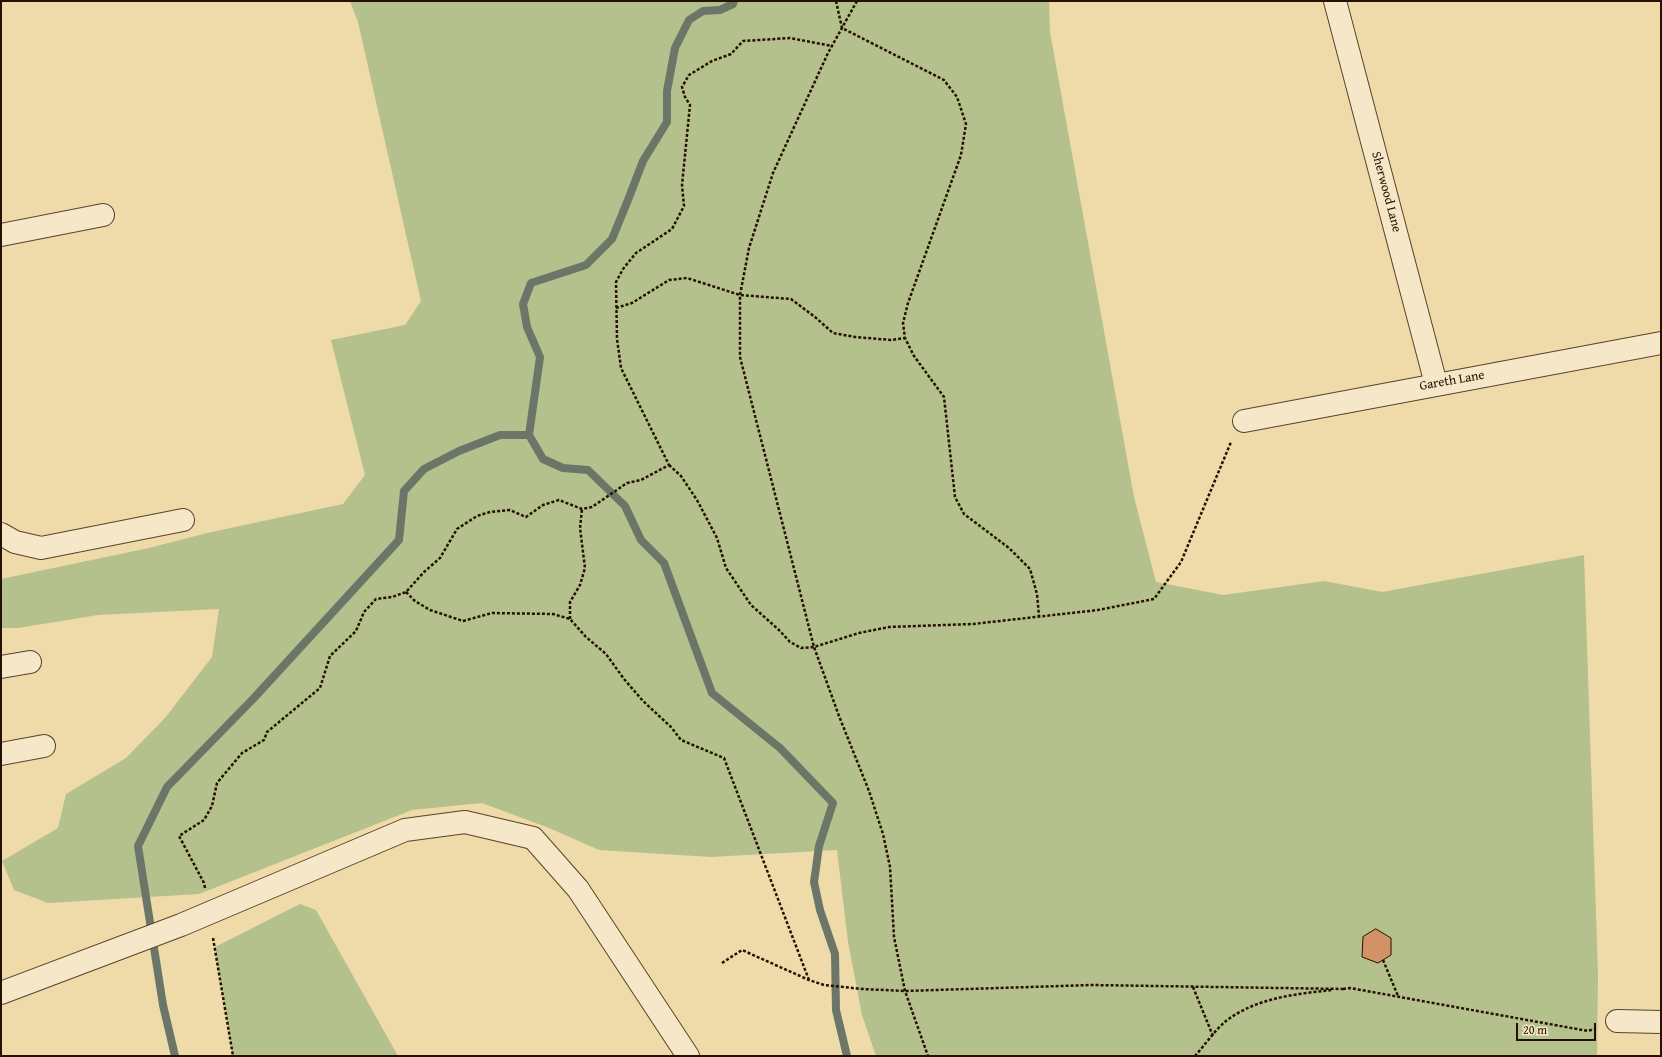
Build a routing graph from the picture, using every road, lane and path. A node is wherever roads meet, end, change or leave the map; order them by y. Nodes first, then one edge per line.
1 (836, 1) edge
2 (857, 1) edge
3 (1335, 1) edge
4 (842, 28) junction
5 (832, 46) junction
6 (102, 215) dead end
7 (1, 235) edge
8 (740, 295) junction
9 (616, 308) junction
10 (905, 338) junction
11 (1661, 343) edge
12 (1436, 384) junction
13 (1244, 421) joint
14 (669, 466) junction
15 (582, 509) junction
16 (183, 520) dead end
17 (1, 534) edge
18 (406, 592) junction
19 (1039, 617) junction
20 (570, 619) junction
21 (814, 647) junction
22 (30, 662) dead end
23 (1, 667) edge
24 (44, 746) dead end
25 (1, 754) edge
26 (209, 913) junction
27 (1383, 960) dead end
28 (722, 964) dead end
29 (809, 980) junction
30 (1193, 987) junction
31 (1344, 989) junction
32 (905, 991) junction
33 (1, 993) edge
34 (1398, 996) junction
35 (1617, 1021) joint
36 (1661, 1022) edge
37 (1213, 1036) junction
38 (234, 1056) edge
39 (688, 1056) edge
40 (928, 1056) edge
41 (1195, 1056) edge

1 - 4 path
2 - 4 path
3 - 12 street, Sherwood Lane
4 - 5 path
4 - 10 path
5 - 8 path
5 - 9 path
6 - 7 street
8 - 9 path
8 - 10 path
8 - 21 path
9 - 14 path
10 - 19 path
11 - 12 street, Gareth Lane
12 - 13 street, Gareth Lane
13 - 19 path
14 - 15 path
14 - 21 path
15 - 18 path
15 - 20 path
16 - 17 street
18 - 20 path
18 - 26 path
19 - 21 path
20 - 29 path
21 - 32 path
22 - 23 street
24 - 25 street
26 - 33 street
26 - 38 path
26 - 39 street
27 - 34 path
28 - 29 path
29 - 32 path
30 - 31 path
30 - 32 path
30 - 37 path
31 - 34 path
31 - 37 path
32 - 40 path
34 - 35 path
35 - 36 street
37 - 41 path

